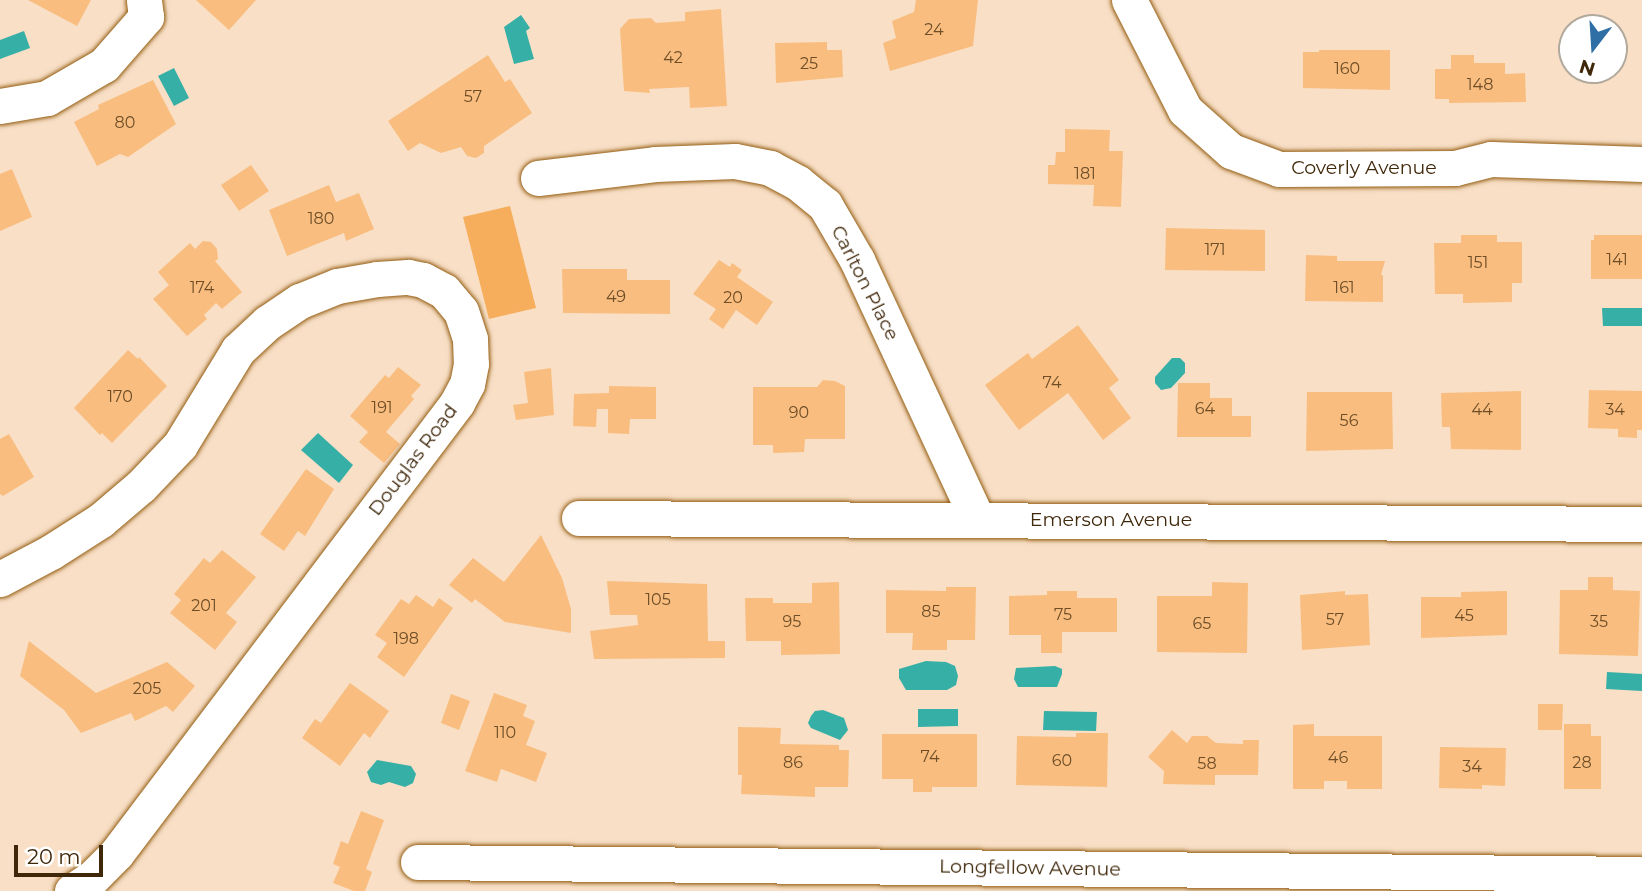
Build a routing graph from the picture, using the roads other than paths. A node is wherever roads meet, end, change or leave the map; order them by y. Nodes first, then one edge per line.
1 (144, 0) edge
2 (1129, 0) edge
3 (0, 106) edge
4 (1642, 164) edge
5 (538, 178) dead end
6 (579, 518) dead end
7 (977, 519) junction
8 (1642, 524) edge
9 (0, 579) edge
10 (418, 862) dead end
11 (1642, 874) edge
12 (72, 891) edge

1 - 3 street
2 - 4 street, Coverly Avenue
5 - 7 street, Carlton Place
6 - 7 street, Emerson Avenue
7 - 8 street, Emerson Avenue
9 - 12 street, Douglas Road
10 - 11 street, Longfellow Avenue

